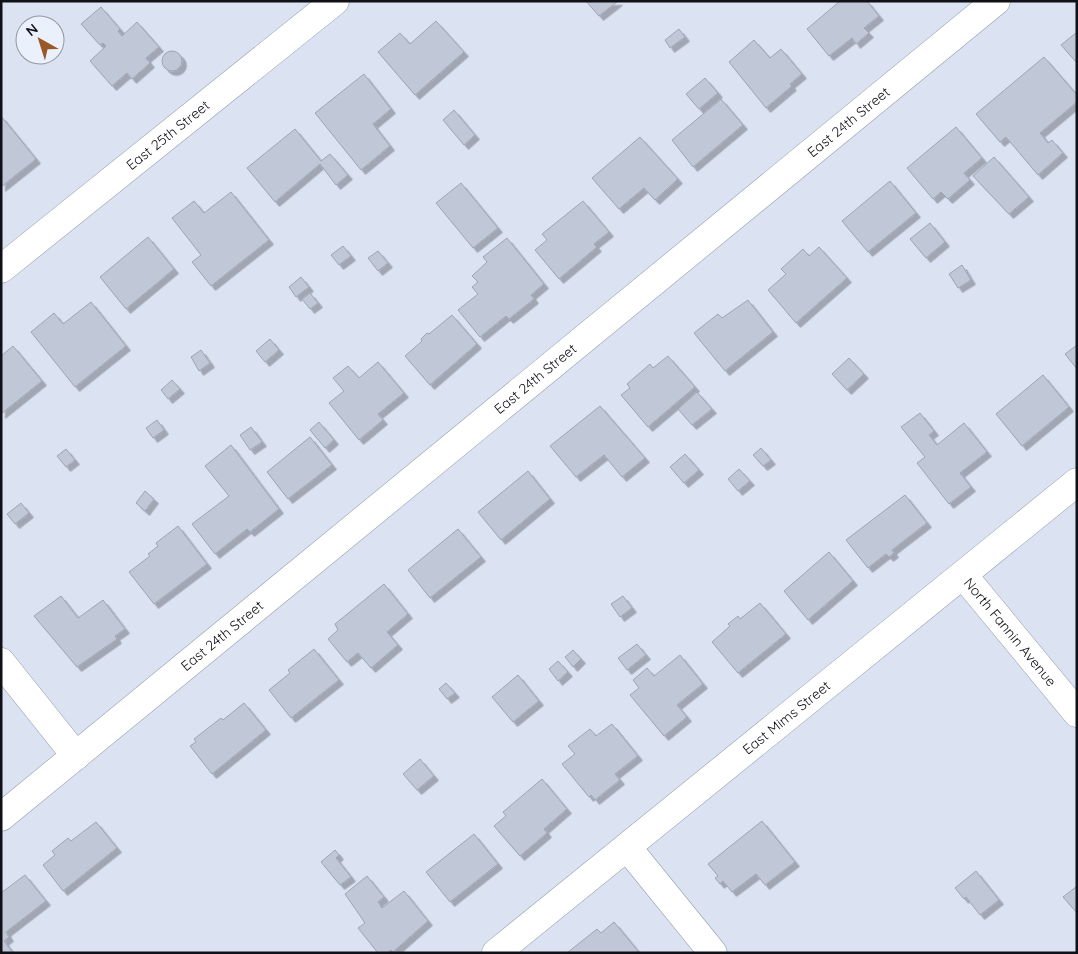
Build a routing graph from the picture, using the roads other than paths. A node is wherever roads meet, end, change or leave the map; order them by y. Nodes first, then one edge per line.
1 (334, 1) edge
2 (996, 1) edge
3 (1, 268) edge
4 (1077, 482) edge
5 (962, 574) junction
6 (1, 662) edge
7 (1077, 713) edge
8 (76, 756) junction
9 (1, 816) edge
10 (627, 847) junction
11 (496, 953) edge
12 (713, 953) edge

1 - 3 street, East 25th Street
2 - 8 street, East 24th Street
4 - 5 street, East Mims Street
5 - 7 street, North Fannin Avenue
5 - 10 street, East Mims Street
6 - 8 street
8 - 9 street, East 24th Street
10 - 11 street, East Mims Street
10 - 12 street

